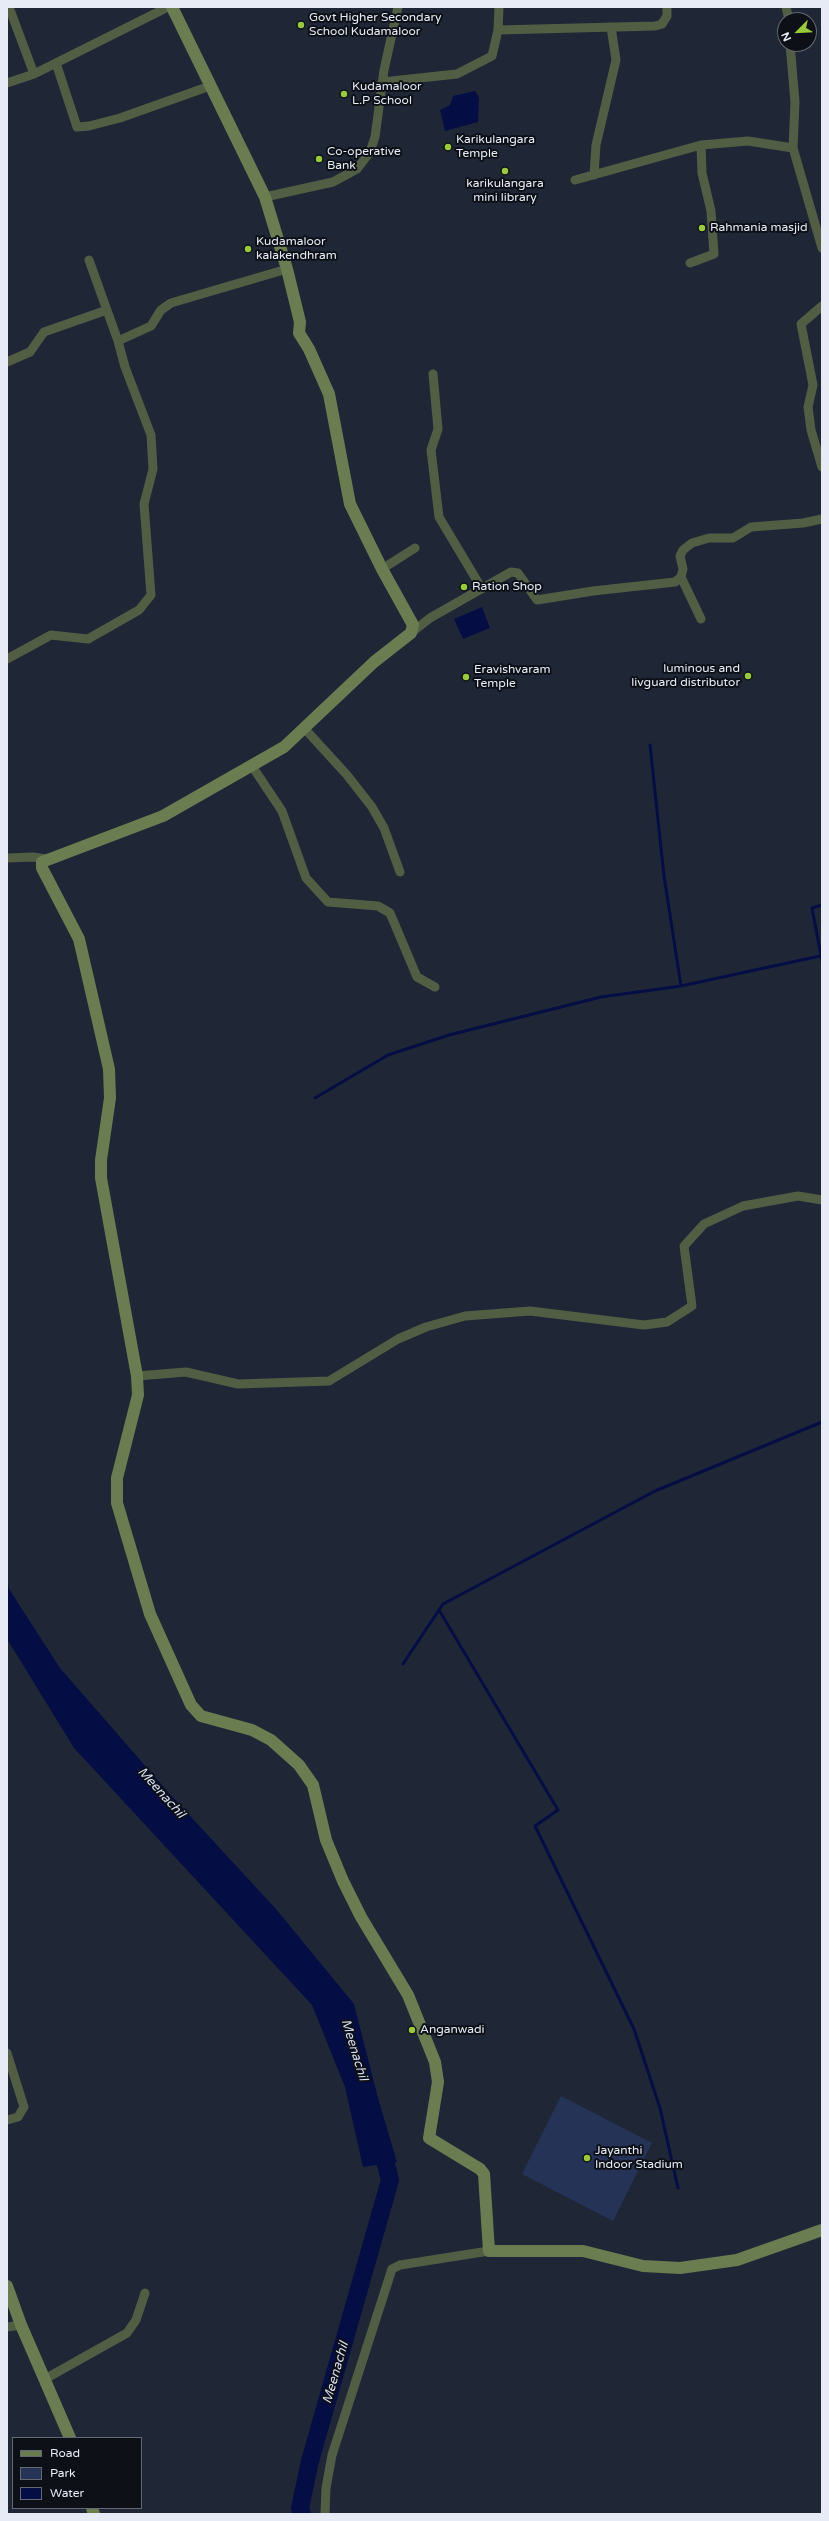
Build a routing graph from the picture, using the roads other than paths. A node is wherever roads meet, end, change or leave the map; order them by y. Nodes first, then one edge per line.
1 (9, 7) edge
2 (168, 7) edge
3 (172, 7) edge
4 (398, 7) edge
5 (498, 7) edge
6 (667, 7) edge
7 (611, 27) junction
8 (498, 30) junction
9 (791, 52) edge
10 (56, 63) junction
11 (34, 74) junction
12 (382, 82) junction
13 (7, 83) edge
14 (210, 86) junction
15 (700, 145) junction
16 (793, 148) junction
17 (594, 175) junction
18 (575, 180) dead end
19 (265, 197) junction
20 (822, 248) edge
21 (89, 260) dead end
22 (690, 263) dead end
23 (287, 269) junction
24 (821, 308) edge
25 (107, 310) junction
26 (118, 341) junction
27 (7, 362) edge
28 (433, 374) dead end
29 (822, 467) edge
30 (822, 519) edge
31 (415, 548) dead end
32 (382, 569) junction
33 (681, 577) junction
34 (482, 589) junction
35 (701, 620) dead end
36 (411, 633) junction
37 (7, 659) edge
38 (305, 729) junction
39 (252, 766) junction
40 (7, 858) edge
41 (46, 859) junction
42 (400, 872) dead end
43 (435, 987) dead end
44 (822, 1200) edge
45 (137, 1376) junction
46 (7, 2053) edge
47 (7, 2120) edge
48 (822, 2230) edge
49 (489, 2251) junction
50 (7, 2286) edge
51 (145, 2293) dead end
52 (21, 2325) junction
53 (7, 2327) edge
54 (45, 2379) junction
55 (70, 2437) edge
56 (325, 2514) edge

1 - 11 street
2 - 10 street
3 - 14 main road
4 - 12 street
5 - 8 street
6 - 7 street
7 - 8 street
7 - 17 street
8 - 12 street
9 - 16 street
10 - 11 street
10 - 14 street
11 - 13 street
12 - 19 street
14 - 19 main road
15 - 16 street
15 - 17 street
15 - 22 street
16 - 20 street
17 - 18 street
19 - 23 main road
21 - 25 street
23 - 26 street
23 - 32 main road
24 - 29 street
25 - 26 street
25 - 27 street
26 - 37 street
28 - 34 street
30 - 33 street
31 - 32 street
32 - 36 main road
33 - 34 street
33 - 35 street
34 - 36 street
36 - 38 main road
38 - 39 main road
38 - 42 street
39 - 41 main road
39 - 43 street
40 - 41 street
41 - 45 main road
44 - 45 street
45 - 49 main road
46 - 47 street
48 - 49 main road
49 - 56 street
50 - 52 main road
51 - 54 street
52 - 53 street
52 - 54 main road
54 - 55 main road

